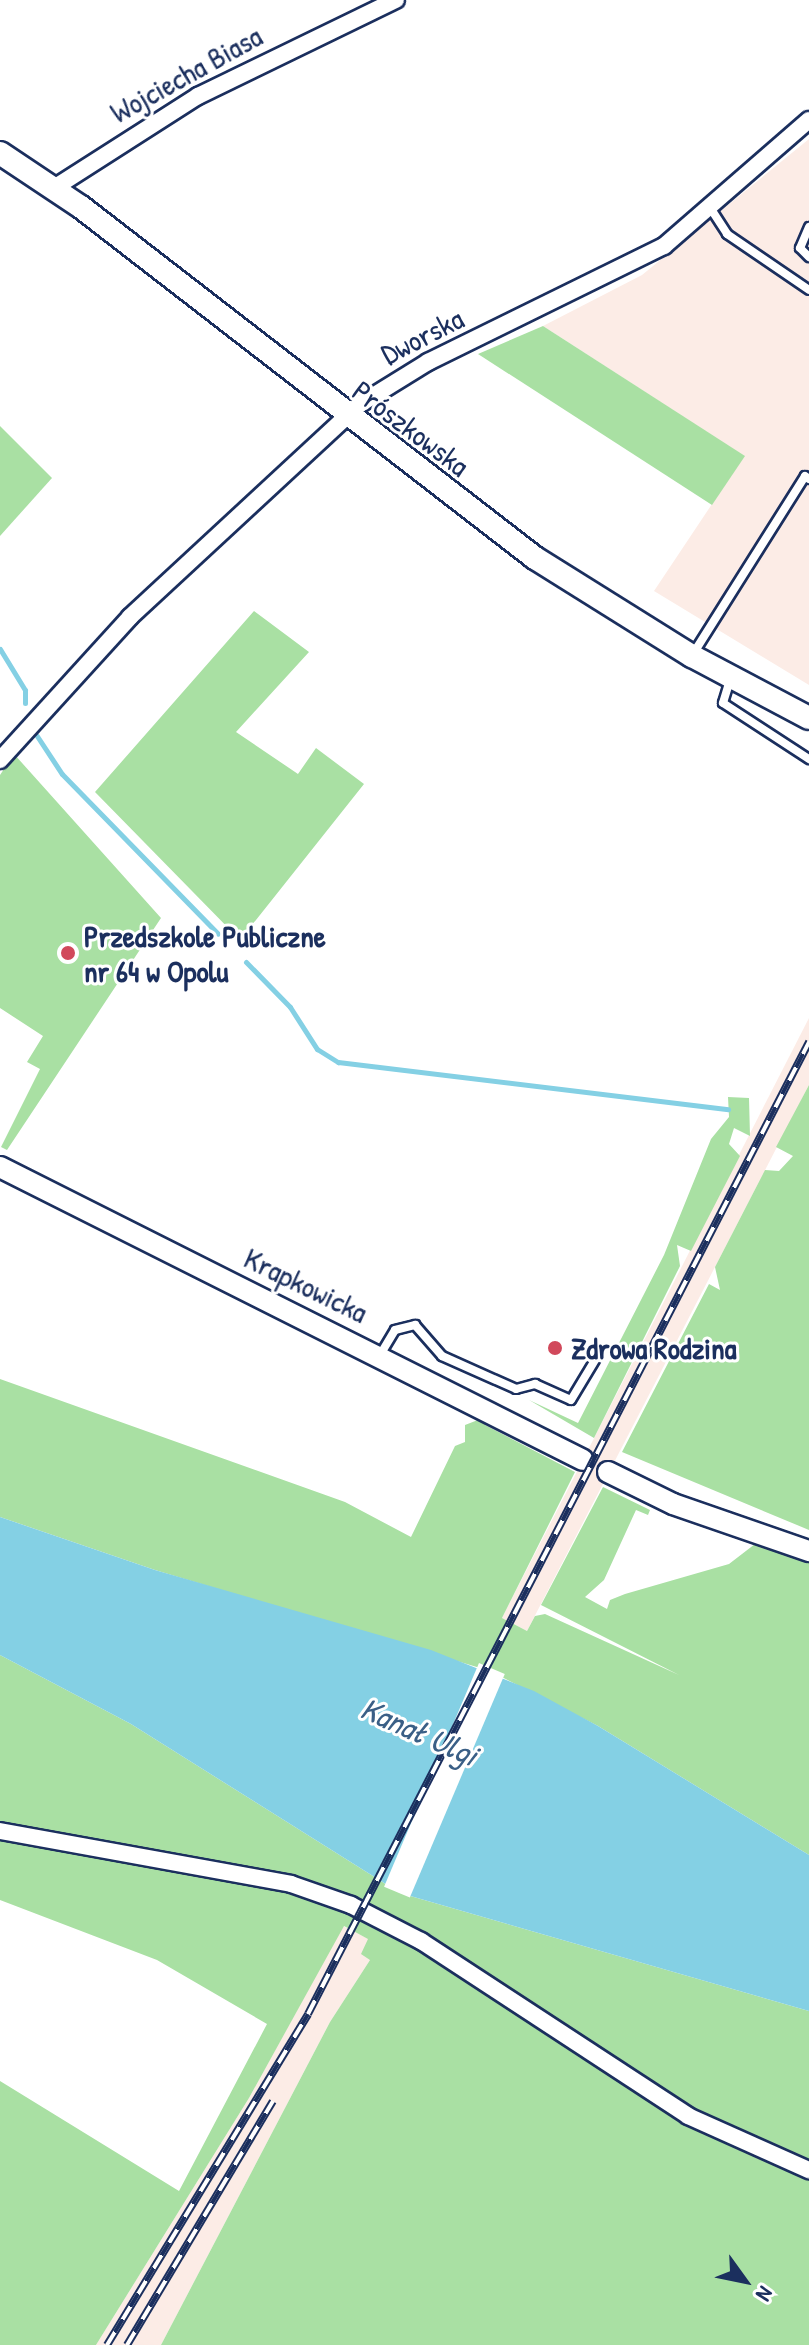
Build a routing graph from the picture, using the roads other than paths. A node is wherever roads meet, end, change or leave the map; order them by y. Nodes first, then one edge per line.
1 (396, 0) edge
2 (809, 120) edge
3 (0, 153) edge
4 (54, 188) junction
5 (711, 209) junction
6 (809, 227) edge
7 (809, 257) edge
8 (809, 290) edge
9 (345, 416) junction
10 (809, 479) edge
11 (692, 656) junction
12 (731, 677) junction
13 (809, 718) edge
14 (809, 759) edge
15 (0, 760) edge
16 (0, 1167) edge
17 (380, 1355) junction
18 (595, 1360) dead end
19 (583, 1460) dead end
20 (608, 1472) dead end
21 (809, 1551) edge
22 (0, 1831) edge
23 (809, 2170) edge

1 - 4 street, Wojciecha Biasa
2 - 5 street, Dworska
3 - 4 main road, Prószkowska
4 - 9 main road, Prószkowska
5 - 8 lane
5 - 9 street, Dworska
6 - 7 lane
9 - 11 main road, Prószkowska
9 - 15 street, Dworska
10 - 11 lane
11 - 12 main road, Prószkowska
12 - 13 main road, Prószkowska
12 - 14 lane
16 - 17 street, Krapkowicka
17 - 18 lane
17 - 19 street, Krapkowicka
20 - 21 street
22 - 23 street

